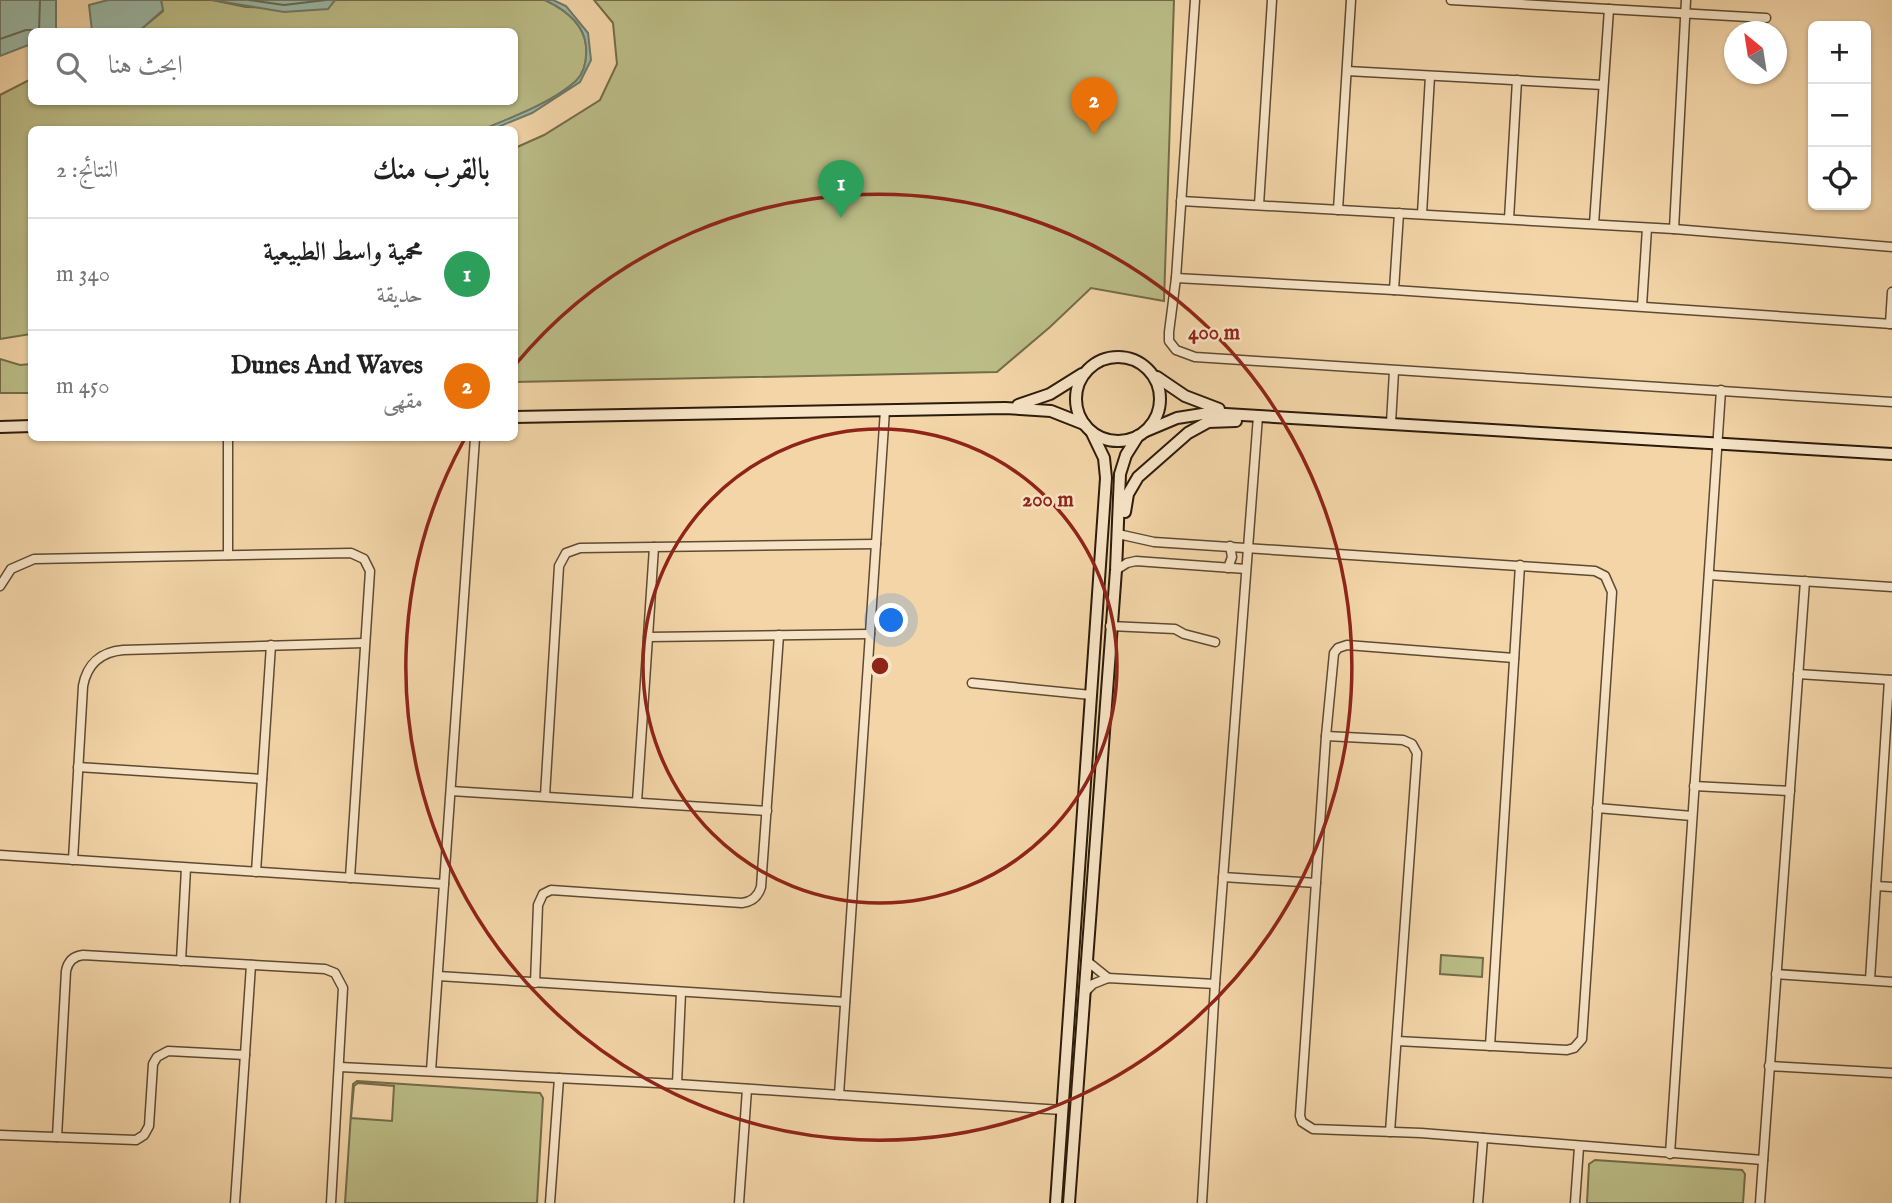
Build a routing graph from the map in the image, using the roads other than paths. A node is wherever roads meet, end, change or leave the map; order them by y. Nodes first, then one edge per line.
1 (1195, 0) edge
2 (1272, 0) edge
3 (1351, 0) edge
4 (1451, 0) edge
5 (1686, 0) edge
6 (1609, 9) junction
7 (1686, 12) junction
8 (1766, 18) dead end
9 (1347, 71) junction
10 (1430, 76) junction
11 (1517, 80) junction
12 (1604, 85) junction
13 (1181, 201) junction
14 (1259, 205) junction
15 (1338, 210) junction
16 (1399, 213) junction
17 (1422, 214) junction
18 (1508, 219) junction
19 (1594, 224) junction
20 (1647, 228) junction
21 (1674, 229) junction
22 (1892, 247) edge
23 (1176, 278) junction
24 (1394, 290) junction
25 (1892, 292) edge
26 (1642, 306) junction
27 (1891, 324) edge
28 (1394, 371) junction
29 (1086, 372) junction
30 (1153, 373) junction
31 (1721, 390) junction
32 (1892, 402) edge
33 (1005, 408) junction
34 (885, 410) junction
35 (1236, 414) junction
36 (1257, 415) junction
37 (518, 417) edge
38 (1391, 423) junction
39 (28, 426) edge
40 (0, 427) edge
41 (1088, 429) junction
42 (1142, 434) junction
43 (228, 441) edge
44 (475, 441) edge
45 (1718, 442) junction
46 (1892, 454) edge
47 (1118, 531) junction
48 (876, 544) junction
49 (1230, 546) junction
50 (654, 547) junction
51 (1248, 547) junction
52 (228, 555) junction
53 (1520, 565) junction
54 (1228, 568) junction
55 (1246, 569) junction
56 (1116, 570) junction
57 (1709, 575) junction
58 (1805, 581) junction
59 (0, 586) edge
60 (1892, 587) edge
61 (1110, 626) junction
62 (1096, 633) junction
63 (870, 634) junction
64 (779, 635) junction
65 (648, 637) junction
66 (1215, 642) dead end
67 (364, 643) junction
68 (271, 645) junction
69 (1514, 658) junction
70 (1798, 674) junction
71 (1106, 678) junction
72 (1891, 680) edge
73 (972, 683) dead end
74 (1091, 695) junction
75 (1326, 736) junction
76 (78, 767) junction
77 (262, 779) junction
78 (1694, 786) junction
79 (450, 791) junction
80 (1790, 791) junction
81 (545, 796) junction
82 (637, 802) junction
83 (1597, 808) junction
84 (767, 811) junction
85 (1692, 816) junction
86 (0, 856) edge
87 (73, 860) junction
88 (186, 868) junction
89 (256, 872) junction
90 (1223, 877) junction
91 (350, 878) junction
92 (1315, 883) junction
93 (444, 884) junction
94 (1875, 886) junction
95 (1892, 887) edge
96 (181, 961) junction
97 (1087, 961) junction
98 (251, 965) junction
99 (1776, 974) junction
100 (438, 976) junction
101 (1108, 978) junction
102 (1870, 980) junction
103 (1892, 982) edge
104 (535, 983) junction
105 (1215, 984) junction
106 (681, 992) junction
107 (1086, 992) junction
108 (845, 1002) junction
109 (1397, 1041) junction
110 (1490, 1046) junction
111 (245, 1055) junction
112 (1769, 1066) junction
113 (340, 1067) junction
114 (431, 1071) junction
115 (1892, 1073) edge
116 (559, 1078) junction
117 (677, 1084) junction
118 (747, 1089) junction
119 (839, 1095) junction
120 (1062, 1110) junction
121 (1390, 1132) junction
122 (0, 1135) edge
123 (57, 1137) junction
124 (1483, 1138) junction
125 (1579, 1147) junction
126 (1670, 1154) junction
127 (1763, 1160) junction
128 (235, 1203) edge
129 (331, 1203) edge
130 (550, 1203) edge
131 (739, 1203) edge
132 (1056, 1203) edge
133 (1069, 1203) edge
134 (1202, 1203) edge
135 (1478, 1203) edge
136 (1575, 1203) edge
137 (1760, 1203) edge

1 - 13 street
2 - 14 street
3 - 9 street
4 - 6 street
5 - 7 street
6 - 7 street
6 - 12 street
7 - 8 street
7 - 21 street
9 - 10 street
9 - 15 street
10 - 11 street
10 - 17 street
11 - 12 street
11 - 18 street
12 - 19 street
13 - 14 street
13 - 23 street
14 - 15 street
15 - 16 street
16 - 17 street
16 - 24 street
17 - 18 street
18 - 19 street
19 - 20 street
20 - 21 street
20 - 26 street
21 - 22 street
23 - 24 street
23 - 28 street
24 - 26 street
25 - 27 street
26 - 27 street
28 - 31 street
28 - 38 street
29 - 30 main road
29 - 33 main road
29 - 41 main road
30 - 35 main road
30 - 42 main road
31 - 32 street
31 - 45 street
33 - 34 main road
33 - 41 main road
34 - 37 main road
34 - 48 street
35 - 36 main road
35 - 42 main road
36 - 38 main road
36 - 47 main road
36 - 51 street
38 - 45 main road
39 - 40 main road
41 - 42 main road
41 - 62 main road
42 - 47 main road
43 - 52 street
44 - 79 street
45 - 46 main road
45 - 57 street
47 - 49 street
47 - 56 main road
48 - 50 street
48 - 63 street
49 - 51 street
49 - 54 street
50 - 65 street
50 - 81 street
51 - 53 street
51 - 55 street
52 - 59 street
52 - 67 street
53 - 69 street
53 - 83 street
54 - 55 street
54 - 56 street
55 - 90 street
56 - 61 main road
57 - 58 street
57 - 78 street
58 - 60 street
58 - 70 street
61 - 66 street
61 - 71 main road
62 - 71 main road
62 - 74 main road
63 - 64 street
63 - 108 street
64 - 65 street
64 - 84 street
65 - 82 street
67 - 68 street
67 - 91 street
68 - 76 street
68 - 77 street
69 - 75 street
69 - 110 street
70 - 72 street
70 - 80 street
71 - 97 main road
72 - 94 street
73 - 74 street
74 - 120 main road
75 - 92 street
75 - 109 street
76 - 77 street
76 - 87 street
77 - 89 street
78 - 80 street
78 - 85 street
79 - 81 street
79 - 93 street
80 - 99 street
81 - 82 street
82 - 84 street
83 - 85 street
83 - 110 street
84 - 104 street
85 - 126 street
86 - 87 street
87 - 88 street
88 - 89 street
88 - 96 street
89 - 91 street
90 - 92 street
90 - 105 street
91 - 93 street
92 - 121 street
93 - 100 street
94 - 95 street
94 - 102 street
96 - 98 street
96 - 123 street
97 - 101 street
97 - 107 main road
98 - 111 street
98 - 113 street
99 - 102 street
99 - 112 street
100 - 104 street
100 - 114 street
101 - 105 street
101 - 107 street
102 - 103 street
104 - 106 street
105 - 134 street
106 - 108 street
106 - 117 street
107 - 133 main road
108 - 119 street
109 - 110 street
109 - 121 street
111 - 123 street
111 - 128 street
112 - 115 street
112 - 127 street
113 - 114 street
113 - 129 street
114 - 116 street
116 - 117 street
116 - 130 street
117 - 118 street
118 - 119 street
118 - 131 street
119 - 120 street
120 - 132 main road
121 - 124 street
122 - 123 street
124 - 125 street
124 - 135 street
125 - 126 street
125 - 136 street
126 - 127 street
127 - 137 street

